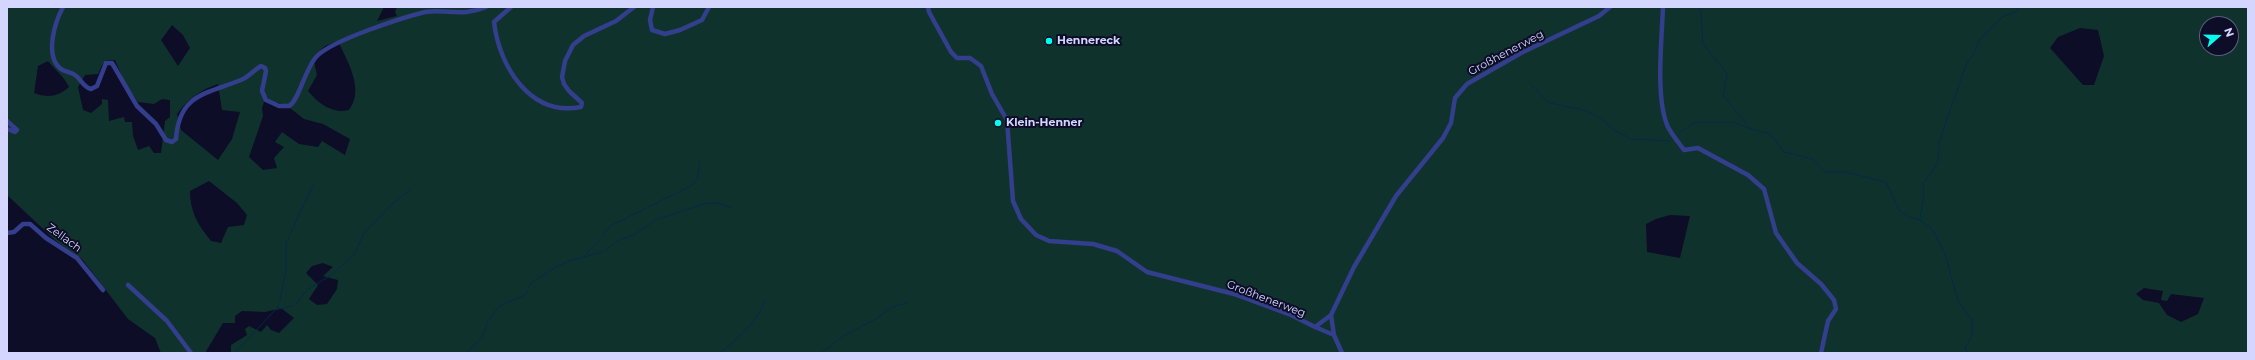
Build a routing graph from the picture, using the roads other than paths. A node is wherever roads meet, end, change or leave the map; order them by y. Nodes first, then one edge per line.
1 (63, 7) edge
2 (486, 7) edge
3 (511, 7) edge
4 (634, 7) edge
5 (653, 7) edge
6 (709, 7) edge
7 (928, 7) edge
8 (1610, 7) edge
9 (1663, 7) edge
10 (7, 121) edge
11 (7, 130) edge
12 (7, 233) edge
13 (128, 285) dead end
14 (103, 290) dead end
15 (1331, 315) junction
16 (1315, 327) junction
17 (1334, 335) junction
18 (191, 353) edge
19 (1342, 353) edge
20 (1821, 353) edge

1 - 2 street
3 - 4 street
5 - 6 street
7 - 16 street, Großhenerweg
8 - 15 street, Großhenerweg
9 - 20 street
10 - 11 street
12 - 14 street, Zellach
13 - 18 street
15 - 16 street, Großhenerweg
15 - 17 street
16 - 17 street
17 - 19 street

